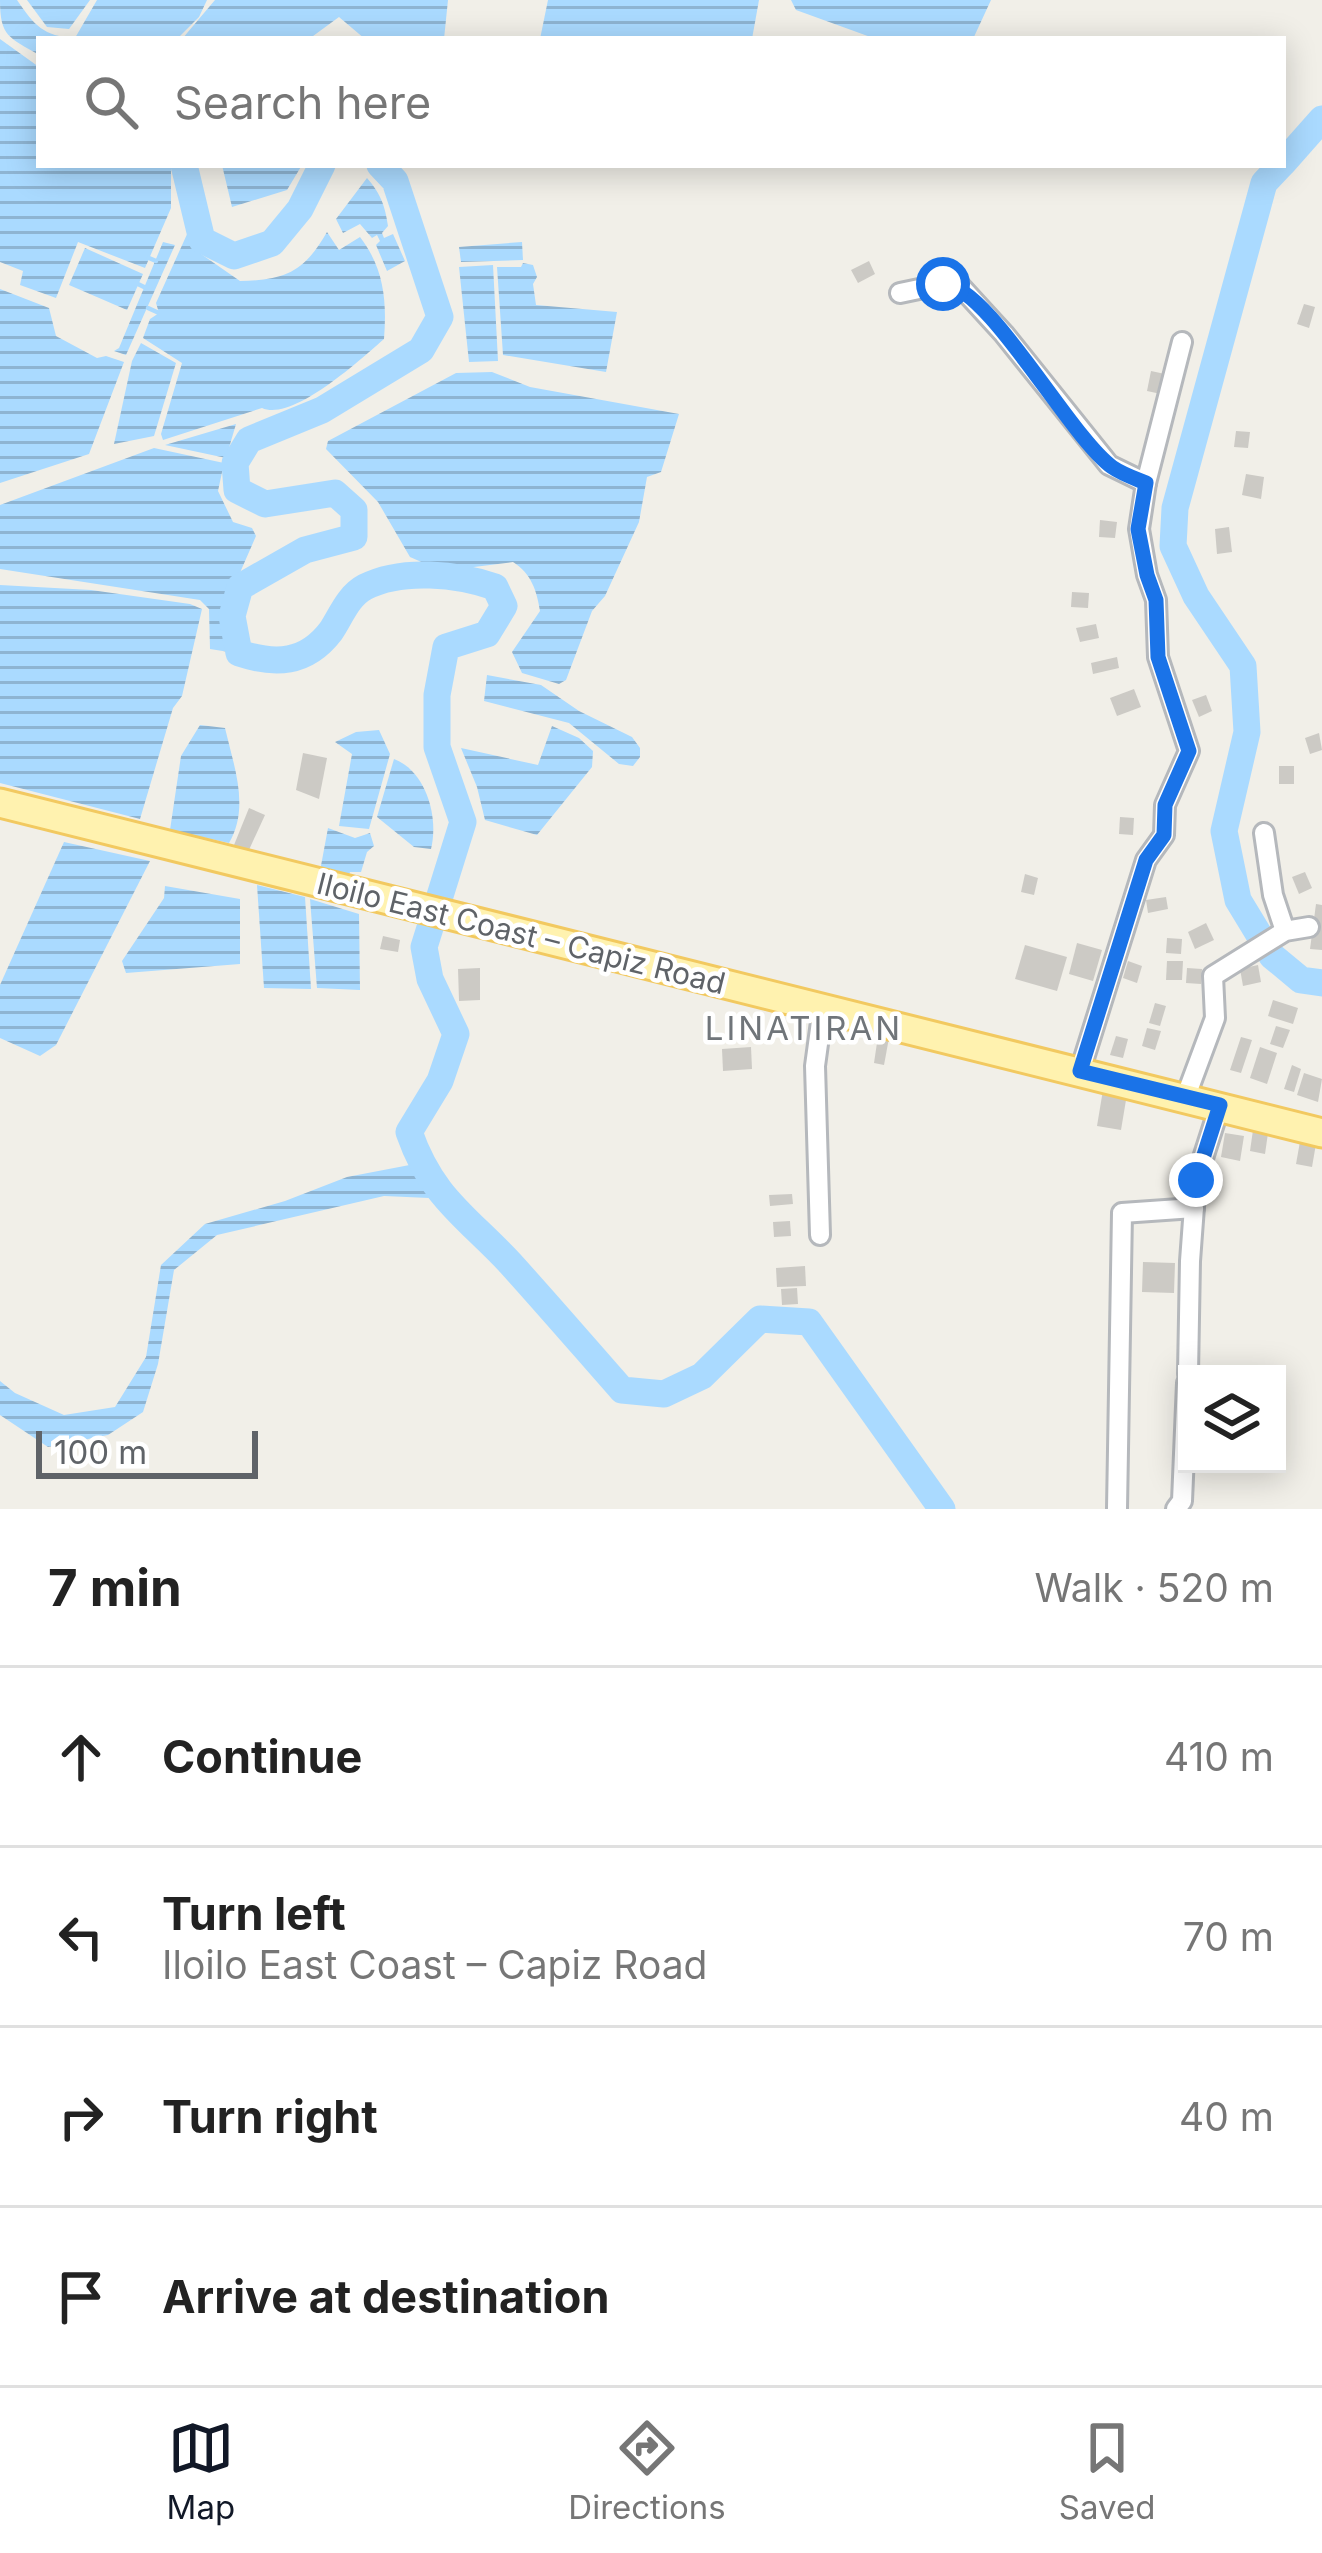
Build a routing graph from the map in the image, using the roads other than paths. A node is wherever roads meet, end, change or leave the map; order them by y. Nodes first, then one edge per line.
1 (900, 293) dead end
2 (1182, 342) dead end
3 (1146, 483) junction
4 (0, 803) edge
5 (1264, 833) dead end
6 (1309, 927) dead end
7 (1277, 936) junction
8 (823, 1006) junction
9 (1080, 1071) junction
10 (1186, 1096) junction
11 (1220, 1105) junction
12 (1322, 1132) edge
13 (1194, 1208) junction
14 (820, 1235) dead end
15 (1188, 1365) edge
16 (1184, 1473) edge
17 (1117, 1509) edge
18 (1176, 1509) edge

1 - 3 street
2 - 3 street
3 - 9 street
4 - 8 main road, Iloilo East Coast – Capiz Road
5 - 7 street
6 - 7 street
7 - 10 street
8 - 9 main road, Iloilo East Coast – Capiz Road
8 - 14 street
9 - 10 main road, Iloilo East Coast – Capiz Road
10 - 11 main road, Iloilo East Coast – Capiz Road
11 - 12 main road, Iloilo East Coast – Capiz Road
11 - 13 street
13 - 15 street
13 - 17 street
16 - 18 street

